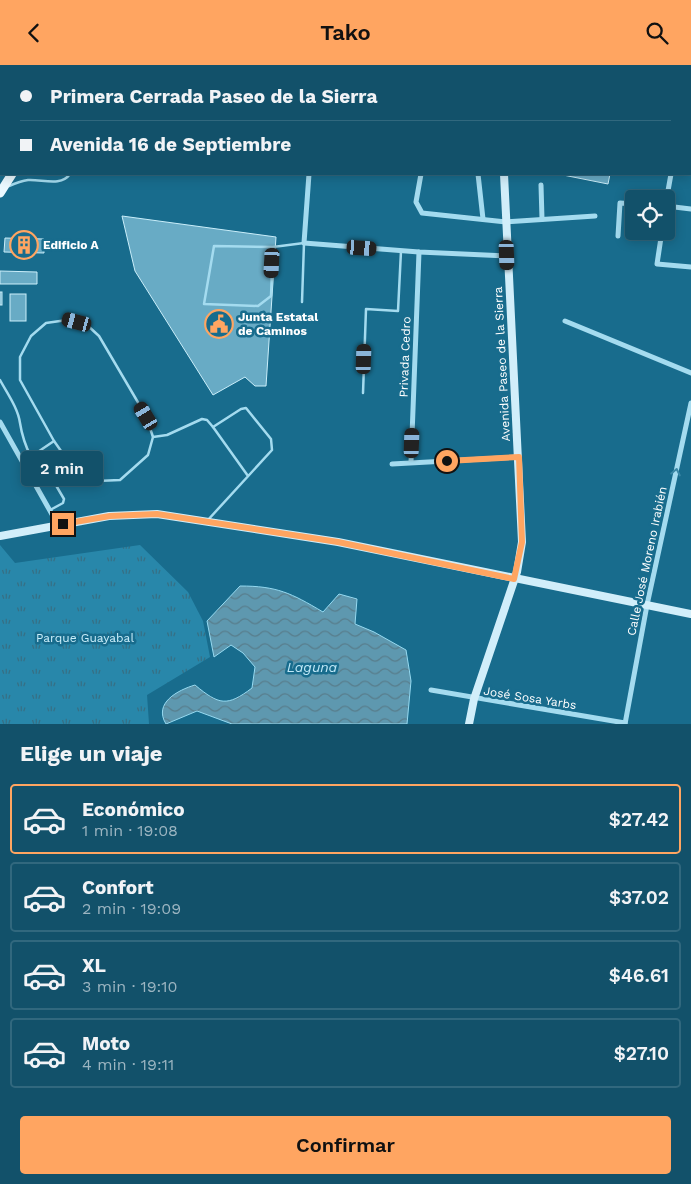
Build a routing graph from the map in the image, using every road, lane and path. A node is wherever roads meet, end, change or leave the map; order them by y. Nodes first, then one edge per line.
1 (11, 175) edge
2 (69, 175) edge
3 (309, 175) edge
4 (421, 175) edge
5 (478, 175) edge
6 (504, 175) edge
7 (671, 175) edge
8 (541, 185) dead end
9 (668, 190) edge
10 (2, 191) edge
11 (625, 203) edge
12 (675, 208) edge
13 (691, 209) edge
14 (595, 216) dead end
15 (483, 219) junction
16 (542, 219) junction
17 (506, 222) junction
18 (618, 236) dead end
19 (661, 240) edge
20 (304, 243) junction
21 (273, 247) junction
22 (401, 251) junction
23 (419, 252) junction
24 (507, 255) junction
25 (691, 267) edge
26 (302, 302) dead end
27 (565, 321) dead end
28 (691, 373) edge
29 (0, 380) edge
30 (363, 393) dead end
31 (691, 403) edge
32 (0, 423) edge
33 (213, 427) junction
34 (153, 437) junction
35 (54, 441) junction
36 (37, 453) junction
37 (31, 457) junction
38 (519, 457) junction
39 (22, 462) junction
40 (392, 463) dead end
41 (411, 463) junction
42 (248, 476) junction
43 (50, 511) junction
44 (206, 522) junction
45 (58, 525) junction
46 (0, 536) edge
47 (514, 579) junction
48 (647, 605) junction
49 (691, 614) edge
50 (431, 690) dead end
51 (474, 699) junction
52 (469, 724) edge
53 (625, 724) edge

1 - 10 main road
2 - 10 lane
3 - 20 street
4 - 15 street
5 - 15 street
6 - 17 main road, Avenida Paseo de la Sierra
7 - 9 street
8 - 16 street
11 - 18 street
12 - 13 street
14 - 16 street
15 - 17 street
16 - 17 street
17 - 24 main road, Avenida Paseo de la Sierra
19 - 25 street
20 - 21 lane
20 - 22 street
20 - 26 lane
21 - 21 lane
22 - 23 street
22 - 30 lane
23 - 24 street
23 - 41 street, Privada Cedro
24 - 38 main road, Avenida Paseo de la Sierra
27 - 28 street
29 - 37 lane
48 -> 31 street, Calle José Moreno Irabién
32 - 39 street
33 - 34 lane
33 - 42 lane
33 - 42 lane
34 - 35 lane
34 - 35 lane
35 - 36 lane
36 - 37 lane
36 - 43 lane
37 - 39 lane
38 - 41 street
38 - 47 main road, Avenida Paseo de la Sierra
39 - 43 street
40 - 41 street
42 - 44 lane
43 - 45 street
44 - 45 main road
44 - 47 main road
45 - 46 main road
47 - 48 main road
47 - 51 main road, Avenida Paseo de la Sierra
48 - 49 main road
48 - 53 street, Calle José Moreno Irabién
50 - 51 street, José Sosa Yarbs
51 - 52 main road, Avenida Paseo de la Sierra
51 - 53 street, José Sosa Yarbs

